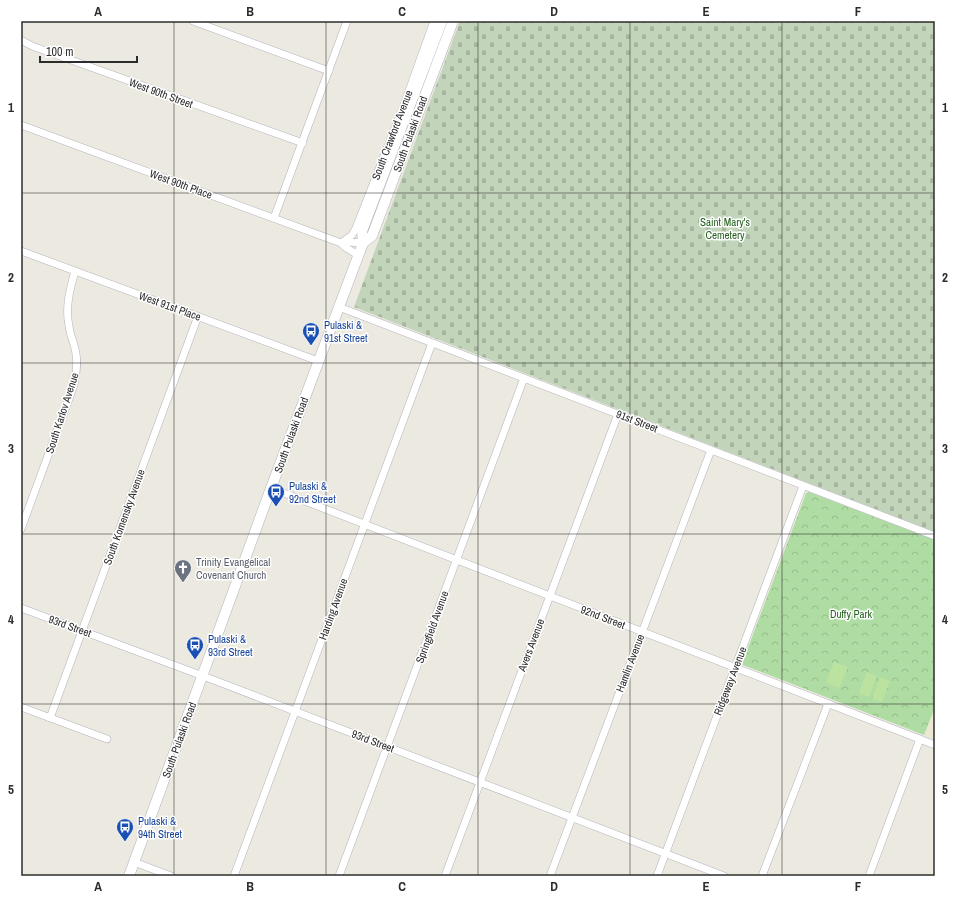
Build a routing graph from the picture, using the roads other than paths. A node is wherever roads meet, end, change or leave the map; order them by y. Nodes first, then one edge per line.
1 (193, 21) edge
2 (347, 21) edge
3 (434, 21) edge
4 (442, 21) edge
5 (453, 21) edge
6 (21, 40) edge
7 (329, 71) junction
8 (21, 125) edge
9 (302, 143) junction
10 (274, 218) junction
11 (341, 243) junction
12 (363, 243) junction
13 (21, 251) edge
14 (358, 255) junction
15 (75, 271) junction
16 (339, 307) junction
17 (198, 316) junction
18 (432, 342) junction
19 (318, 361) junction
20 (524, 378) junction
21 (618, 414) junction
22 (711, 450) junction
23 (803, 486) junction
24 (271, 488) junction
25 (364, 524) junction
26 (21, 529) edge
27 (935, 536) edge
28 (457, 560) junction
29 (550, 596) junction
30 (21, 608) edge
31 (82, 631) junction
32 (642, 632) junction
33 (735, 668) junction
34 (203, 676) junction
35 (828, 704) junction
36 (21, 707) edge
37 (295, 711) junction
38 (50, 718) junction
39 (107, 739) dead end
40 (920, 739) junction
41 (935, 745) edge
42 (387, 747) junction
43 (480, 782) junction
44 (572, 818) junction
45 (665, 854) junction
46 (134, 862) junction
47 (129, 876) edge
48 (171, 876) edge
49 (234, 876) edge
50 (339, 876) edge
51 (445, 876) edge
52 (550, 876) edge
53 (657, 876) edge
54 (724, 876) edge
55 (762, 876) edge
56 (868, 876) edge

1 - 7 street
2 - 7 street
3 - 11 street, South Crawford Avenue
4 - 12 main road, South Pulaski Road
5 - 12 main road, South Pulaski Road
6 - 9 street, West 90th Street
7 - 9 street
8 - 10 street, West 90th Place
9 - 10 street
10 - 11 street, West 90th Place
11 - 12 street, West 90th Place
11 - 14 street, West 90th Place
12 - 14 main road, South Pulaski Road
13 - 15 street, West 91st Place
14 - 16 main road, South Pulaski Road
15 - 17 street, West 91st Place
15 - 26 street, South Karlov Avenue
16 - 18 street, 91st Street
16 - 19 main road, South Pulaski Road
17 - 19 street, West 91st Place
17 - 31 street, South Komensky Avenue
18 - 20 street, 91st Street
18 - 25 street, Harding Avenue
19 - 24 main road, South Pulaski Road
20 - 21 street, 91st Street
20 - 28 street, Springfield Avenue
21 - 22 street, 91st Street
21 - 29 street, Avers Avenue
22 - 23 street, 91st Street
22 - 32 street, Hamlin Avenue
23 - 27 street, 91st Street
23 - 33 street, Ridgeway Avenue
24 - 25 street, 92nd Street
24 - 34 main road, South Pulaski Road
25 - 28 street, 92nd Street
25 - 37 street, Harding Avenue
28 - 29 street, 92nd Street
28 - 42 street, Springfield Avenue
29 - 32 street, 92nd Street
29 - 43 street, Avers Avenue
30 - 31 street, 93rd Street
31 - 34 street, 93rd Street
31 - 38 street, South Komensky Avenue
32 - 33 street, 92nd Street
32 - 44 street, Hamlin Avenue
33 - 35 street, 92nd Street
33 - 45 street, Ridgeway Avenue
34 - 37 street, 93rd Street
34 - 46 main road, South Pulaski Road
35 - 40 street, 92nd Street
35 - 55 street
36 - 38 street
37 - 42 street, 93rd Street
37 - 49 street, Harding Avenue
38 - 39 street
40 - 41 street, 92nd Street
40 - 56 street
42 - 43 street, 93rd Street
42 - 50 street, Springfield Avenue
43 - 44 street, 93rd Street
43 - 51 street, Avers Avenue
44 - 45 street, 93rd Street
44 - 52 street, Hamlin Avenue
45 - 53 street, Ridgeway Avenue
45 - 54 street, 93rd Street
46 - 47 main road, South Pulaski Road
46 - 48 street

